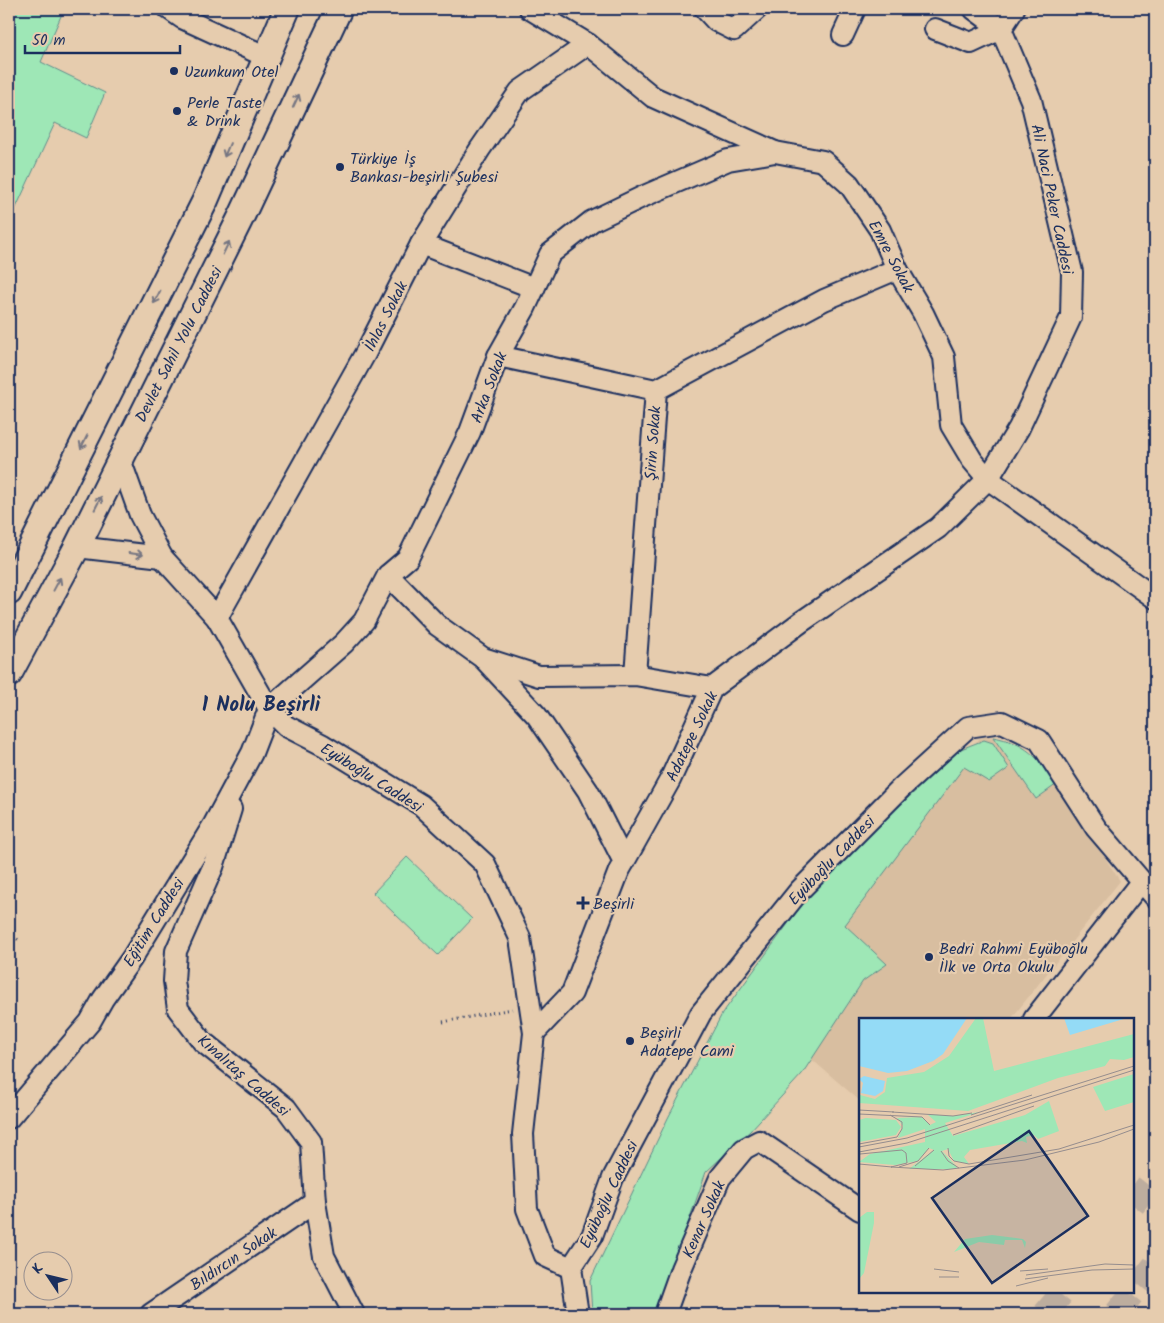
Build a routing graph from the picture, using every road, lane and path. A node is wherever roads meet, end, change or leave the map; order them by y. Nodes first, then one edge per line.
1 (169, 9) edge
2 (287, 9) edge
3 (339, 9) edge
4 (530, 9) edge
5 (705, 9) edge
6 (757, 9) edge
7 (855, 9) edge
8 (974, 9) edge
9 (1014, 9) edge
10 (935, 29) dead end
11 (1000, 29) junction
12 (843, 35) dead end
13 (588, 44) junction
14 (267, 57) junction
15 (775, 152) junction
16 (421, 244) junction
17 (897, 269) junction
18 (534, 288) junction
19 (498, 356) junction
20 (656, 390) junction
21 (120, 459) junction
22 (988, 478) junction
23 (76, 547) junction
24 (162, 557) junction
25 (388, 575) junction
26 (9, 592) edge
27 (1155, 598) edge
28 (216, 618) junction
29 (483, 658) junction
30 (9, 674) edge
31 (635, 675) junction
32 (712, 688) junction
33 (269, 709) junction
34 (238, 780) junction
35 (624, 862) junction
36 (1141, 882) junction
37 (1155, 897) edge
38 (9, 933) edge
39 (20, 941) dead end
40 (530, 1006) junction
41 (1035, 1018) edge
42 (444, 1022) dead end
43 (534, 1033) junction
44 (9, 1118) edge
45 (315, 1202) junction
46 (859, 1209) edge
47 (571, 1268) junction
48 (151, 1314) edge
49 (354, 1314) edge
50 (578, 1314) edge
51 (666, 1314) edge

1 - 14 street
2 - 14 main road
21 -> 3 main road, Devlet Sahil Yolu Caddesi
4 - 13 street, Emre Sokak
5 - 6 street
7 - 12 street
8 - 11 street, Ali Naci Peker Caddesi
9 - 11 street
10 - 11 street
11 - 22 street, Ali Naci Peker Caddesi
13 - 15 street, Emre Sokak
13 - 16 street, İhlas Sokak
14 -> 26 main road
15 - 17 street, Emre Sokak
15 - 18 street, Arka Sokak
16 - 18 street
16 - 28 street, İhlas Sokak
17 - 20 street, Şirin Sokak
17 - 22 street, Emre Sokak
18 - 19 street, Arka Sokak
19 - 20 street
19 - 25 street, Arka Sokak
20 - 31 street, Şirin Sokak
23 -> 21 main road, Devlet Sahil Yolu Caddesi
21 - 24 street, Eyüboğlu Caddesi
22 - 27 street, Emre Sokak
22 - 32 street, Adatepe Sokak
23 -> 24 street
30 -> 23 main road, Devlet Sahil Yolu Caddesi
24 - 28 street, Eyüboğlu Caddesi
25 - 29 street
25 - 33 street, Arka Sokak
28 - 33 street, Eyüboğlu Caddesi
29 - 31 street
29 - 35 street
31 - 32 street
32 - 35 street, Adatepe Sokak
33 - 34 street, Eğitim Caddesi
33 - 40 street, Eyüboğlu Caddesi
34 - 44 street, Eğitim Caddesi
34 - 45 street, Kınalıtaş Caddesi
35 - 43 street, Adatepe Sokak
36 - 37 street, Eyüboğlu Caddesi
36 - 41 street
36 - 47 street, Eyüboğlu Caddesi
38 - 39 path
40 - 42 path
40 - 43 street, Eyüboğlu Caddesi
43 - 47 street, Eyüboğlu Caddesi
45 - 48 street, Bıldırcın Sokak
45 - 49 street, Kınalıtaş Caddesi
46 - 51 street, Kenar Sokak
47 - 50 street

